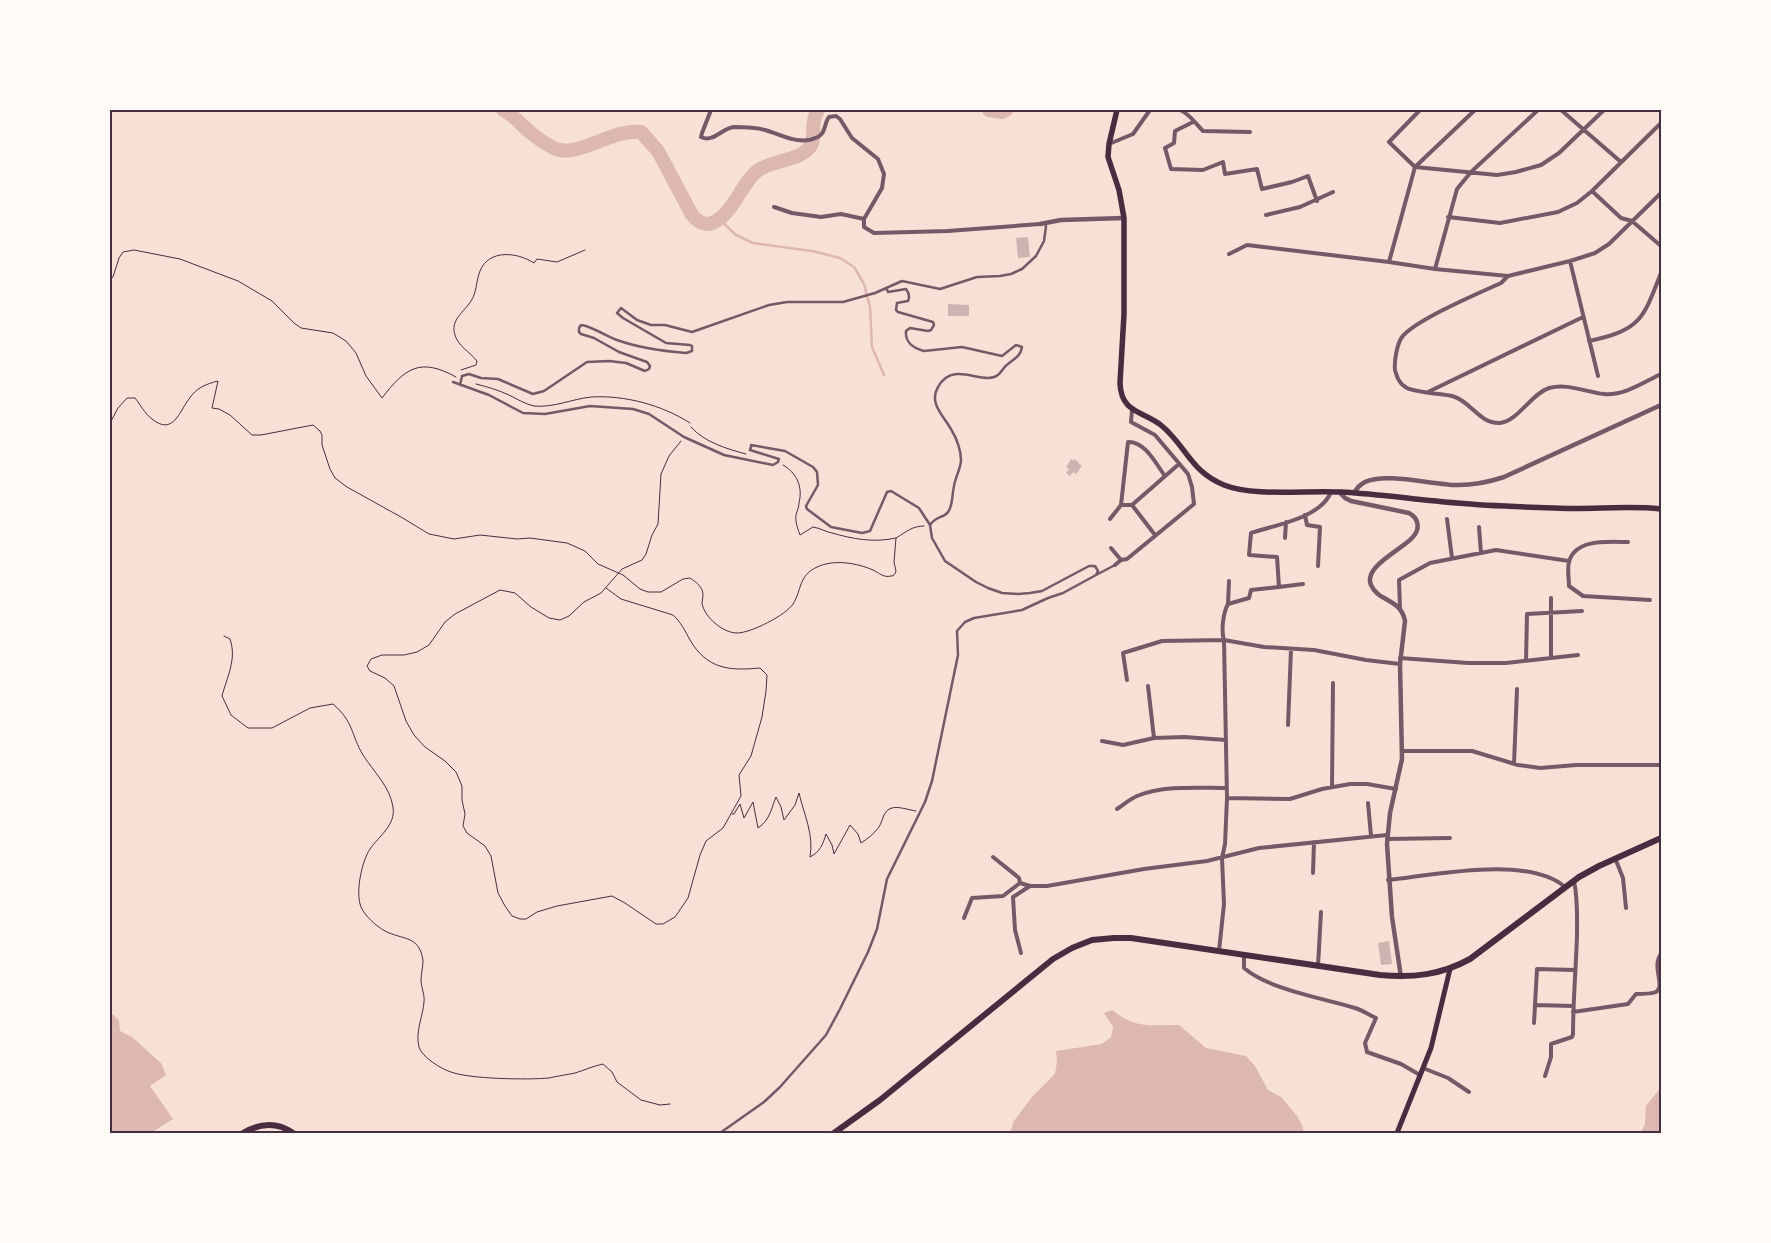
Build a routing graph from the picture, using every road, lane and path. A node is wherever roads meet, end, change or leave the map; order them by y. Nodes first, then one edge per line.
1 (710, 110) edge
2 (1117, 110) edge
3 (1150, 110) edge
4 (1180, 110) edge
5 (1420, 110) edge
6 (1475, 110) edge
7 (1538, 110) edge
8 (1561, 110) edge
9 (1604, 110) edge
10 (1193, 122) junction
11 (1661, 123) edge
12 (1584, 129) junction
13 (1250, 132) dead end
14 (1108, 144) junction
15 (1622, 162) junction
16 (1416, 167) junction
17 (1471, 172) junction
18 (1592, 191) junction
19 (1334, 192) dead end
20 (1661, 193) edge
21 (1317, 201) junction
22 (774, 207) dead end
23 (1266, 215) dead end
24 (1448, 217) junction
25 (1124, 218) junction
26 (864, 219) junction
27 (1632, 221) junction
28 (1044, 224) junction
29 (1661, 246) edge
30 (584, 250) dead end
31 (1229, 254) dead end
32 (1570, 261) junction
33 (1388, 262) junction
34 (1435, 269) junction
35 (1661, 273) edge
36 (1508, 276) junction
37 (110, 280) edge
38 (886, 288) junction
39 (1583, 317) junction
40 (1589, 341) junction
41 (462, 370) dead end
42 (1661, 374) edge
43 (1598, 376) dead end
44 (456, 377) dead end
45 (453, 382) dead end
46 (474, 384) dead end
47 (460, 385) junction
48 (1428, 392) junction
49 (1661, 405) edge
50 (1132, 410) junction
51 (110, 422) edge
52 (690, 423) dead end
53 (691, 427) dead end
54 (684, 437) junction
55 (748, 454) dead end
56 (778, 462) junction
57 (1178, 464) junction
58 (1165, 476) junction
59 (1331, 492) junction
60 (1339, 492) junction
61 (1354, 493) junction
62 (1121, 506) junction
63 (1132, 506) junction
64 (1661, 509) edge
65 (1306, 515) junction
66 (1110, 519) dead end
67 (1447, 519) dead end
68 (1286, 522) junction
69 (930, 526) junction
70 (835, 527) junction
71 (1479, 527) dead end
72 (834, 534) junction
73 (1155, 535) junction
74 (896, 538) junction
75 (1285, 538) dead end
76 (1628, 542) dead end
77 (1111, 548) dead end
78 (1481, 553) junction
79 (1452, 558) junction
80 (1121, 560) junction
81 (1569, 561) junction
82 (1114, 565) joint
83 (1318, 566) dead end
84 (617, 573) junction
85 (1097, 574) junction
86 (1229, 581) dead end
87 (1304, 584) dead end
88 (1279, 587) junction
89 (606, 588) junction
90 (1551, 598) dead end
91 (1650, 600) dead end
92 (1228, 604) junction
93 (1400, 608) junction
94 (1582, 610) dead end
95 (1552, 612) junction
96 (224, 636) dead end
97 (1224, 640) junction
98 (1291, 650) junction
99 (1578, 655) dead end
100 (1400, 658) junction
101 (1552, 658) junction
102 (1526, 661) junction
103 (1400, 664) junction
104 (1127, 680) dead end
105 (1333, 683) dead end
106 (1148, 686) dead end
107 (1517, 689) dead end
108 (1288, 725) dead end
109 (1154, 738) junction
110 (1226, 740) junction
111 (1102, 741) dead end
112 (1402, 751) junction
113 (1514, 764) junction
114 (1661, 765) edge
115 (1332, 787) junction
116 (1227, 788) junction
117 (1396, 789) junction
118 (1227, 798) junction
119 (1368, 802) dead end
120 (1117, 809) dead end
121 (921, 812) junction
122 (731, 814) junction
123 (1371, 836) junction
124 (1387, 837) junction
125 (1450, 838) dead end
126 (1661, 838) edge
127 (1314, 842) junction
128 (993, 857) dead end
129 (1222, 858) junction
130 (1615, 858) junction
131 (1314, 873) dead end
132 (1388, 880) junction
133 (1574, 881) junction
134 (1020, 883) junction
135 (1030, 886) junction
136 (1565, 887) junction
137 (1626, 908) dead end
138 (1321, 912) dead end
139 (964, 918) dead end
140 (1219, 951) junction
141 (1021, 952) dead end
142 (1661, 954) edge
143 (1244, 955) junction
144 (1318, 966) junction
145 (1450, 969) junction
146 (1575, 970) junction
147 (1401, 977) junction
148 (1535, 1005) junction
149 (1573, 1006) junction
150 (1573, 1012) junction
151 (1534, 1023) dead end
152 (1423, 1068) junction
153 (1420, 1075) junction
154 (1545, 1076) dead end
155 (1469, 1092) dead end
156 (670, 1104) dead end
157 (1400, 1126) junction
158 (243, 1133) edge
159 (294, 1133) edge
160 (720, 1133) edge
161 (834, 1133) edge
162 (1397, 1133) edge
163 (1401, 1133) edge

1 - 26 street
2 - 14 main road
3 - 14 street
4 - 10 street
5 - 16 street
6 - 16 street
7 - 17 street
8 - 12 street
9 - 12 street
10 - 13 street
10 - 21 street
11 - 15 street
12 - 15 street
12 - 17 street
14 - 25 main road
15 - 18 street
16 - 17 street
16 - 33 street
17 - 24 street
18 - 24 street
18 - 27 street
19 - 21 street
20 - 27 street
21 - 23 street
22 - 26 street
24 - 34 street
25 - 28 street
25 - 50 main road
26 - 28 street
27 - 29 street
27 - 32 street
28 - 38 street
30 - 41 path
31 - 33 street
32 - 36 street
32 - 39 street
33 - 34 street
34 - 36 street
35 - 40 street
36 - 48 street
37 - 44 path
38 - 47 street
38 - 69 street
39 - 40 street
39 - 48 street
40 - 43 street
42 - 48 street
45 - 47 street
46 - 52 path
47 - 54 street
49 - 61 street
50 - 57 street
50 - 59 main road
51 - 84 path
53 - 55 path
54 - 56 street
54 - 84 path
56 - 70 street
56 - 72 path
57 - 58 street
57 - 73 street
58 - 62 street
58 - 63 street
59 - 60 main road
59 - 65 street
60 - 61 main road
60 - 93 street
61 - 64 main road
62 - 63 street
62 - 66 street
63 - 73 street
65 - 68 street
65 - 83 street
67 - 79 street
68 - 75 street
68 - 88 street
69 - 70 street
69 - 74 path
69 - 85 street
70 - 72 street
71 - 78 street
72 - 74 path
73 - 80 street
74 - 84 path
76 - 81 street
77 - 80 street
78 - 79 street
78 - 81 street
79 - 93 street
80 - 82 street
81 - 91 street
82 - 85 street
84 - 89 path
85 - 121 street
86 - 92 street
87 - 88 street
88 - 92 street
89 - 122 path
89 - 122 path
90 - 95 street
92 - 97 street
93 - 100 street
94 - 95 street
95 - 101 street
95 - 102 street
96 - 156 path
97 - 98 street
97 - 104 street
97 - 110 street
98 - 103 street
98 - 108 street
99 - 101 street
100 - 102 street
100 - 103 street
101 - 102 street
103 - 112 street
105 - 115 street
106 - 109 street
107 - 113 street
109 - 110 street
109 - 111 street
110 - 116 street
112 - 113 street
112 - 117 street
113 - 114 street
115 - 117 street
115 - 118 street
116 - 118 street
116 - 120 street
117 - 124 street
118 - 129 street
119 - 123 street
121 - 122 path
121 - 160 street
123 - 124 street
123 - 127 street
124 - 125 street
124 - 132 street
126 - 130 highway
127 - 129 street
127 - 131 street
128 - 134 street
129 - 135 street
129 - 140 street
130 - 133 highway
130 - 137 street
132 - 136 street
132 - 147 street
133 - 136 highway
133 - 146 street
134 - 135 street
134 - 139 street
135 - 141 street
136 - 145 highway
138 - 144 street
140 - 143 highway
140 - 161 highway
142 - 150 street
143 - 144 highway
143 - 153 street
144 - 147 highway
145 - 147 highway
145 - 152 main road
146 - 148 street
146 - 149 street
148 - 149 street
148 - 151 street
149 - 150 street
150 - 154 street
152 - 153 main road
152 - 155 street
153 - 157 main road
157 - 162 main road
157 - 163 street
158 - 159 highway

